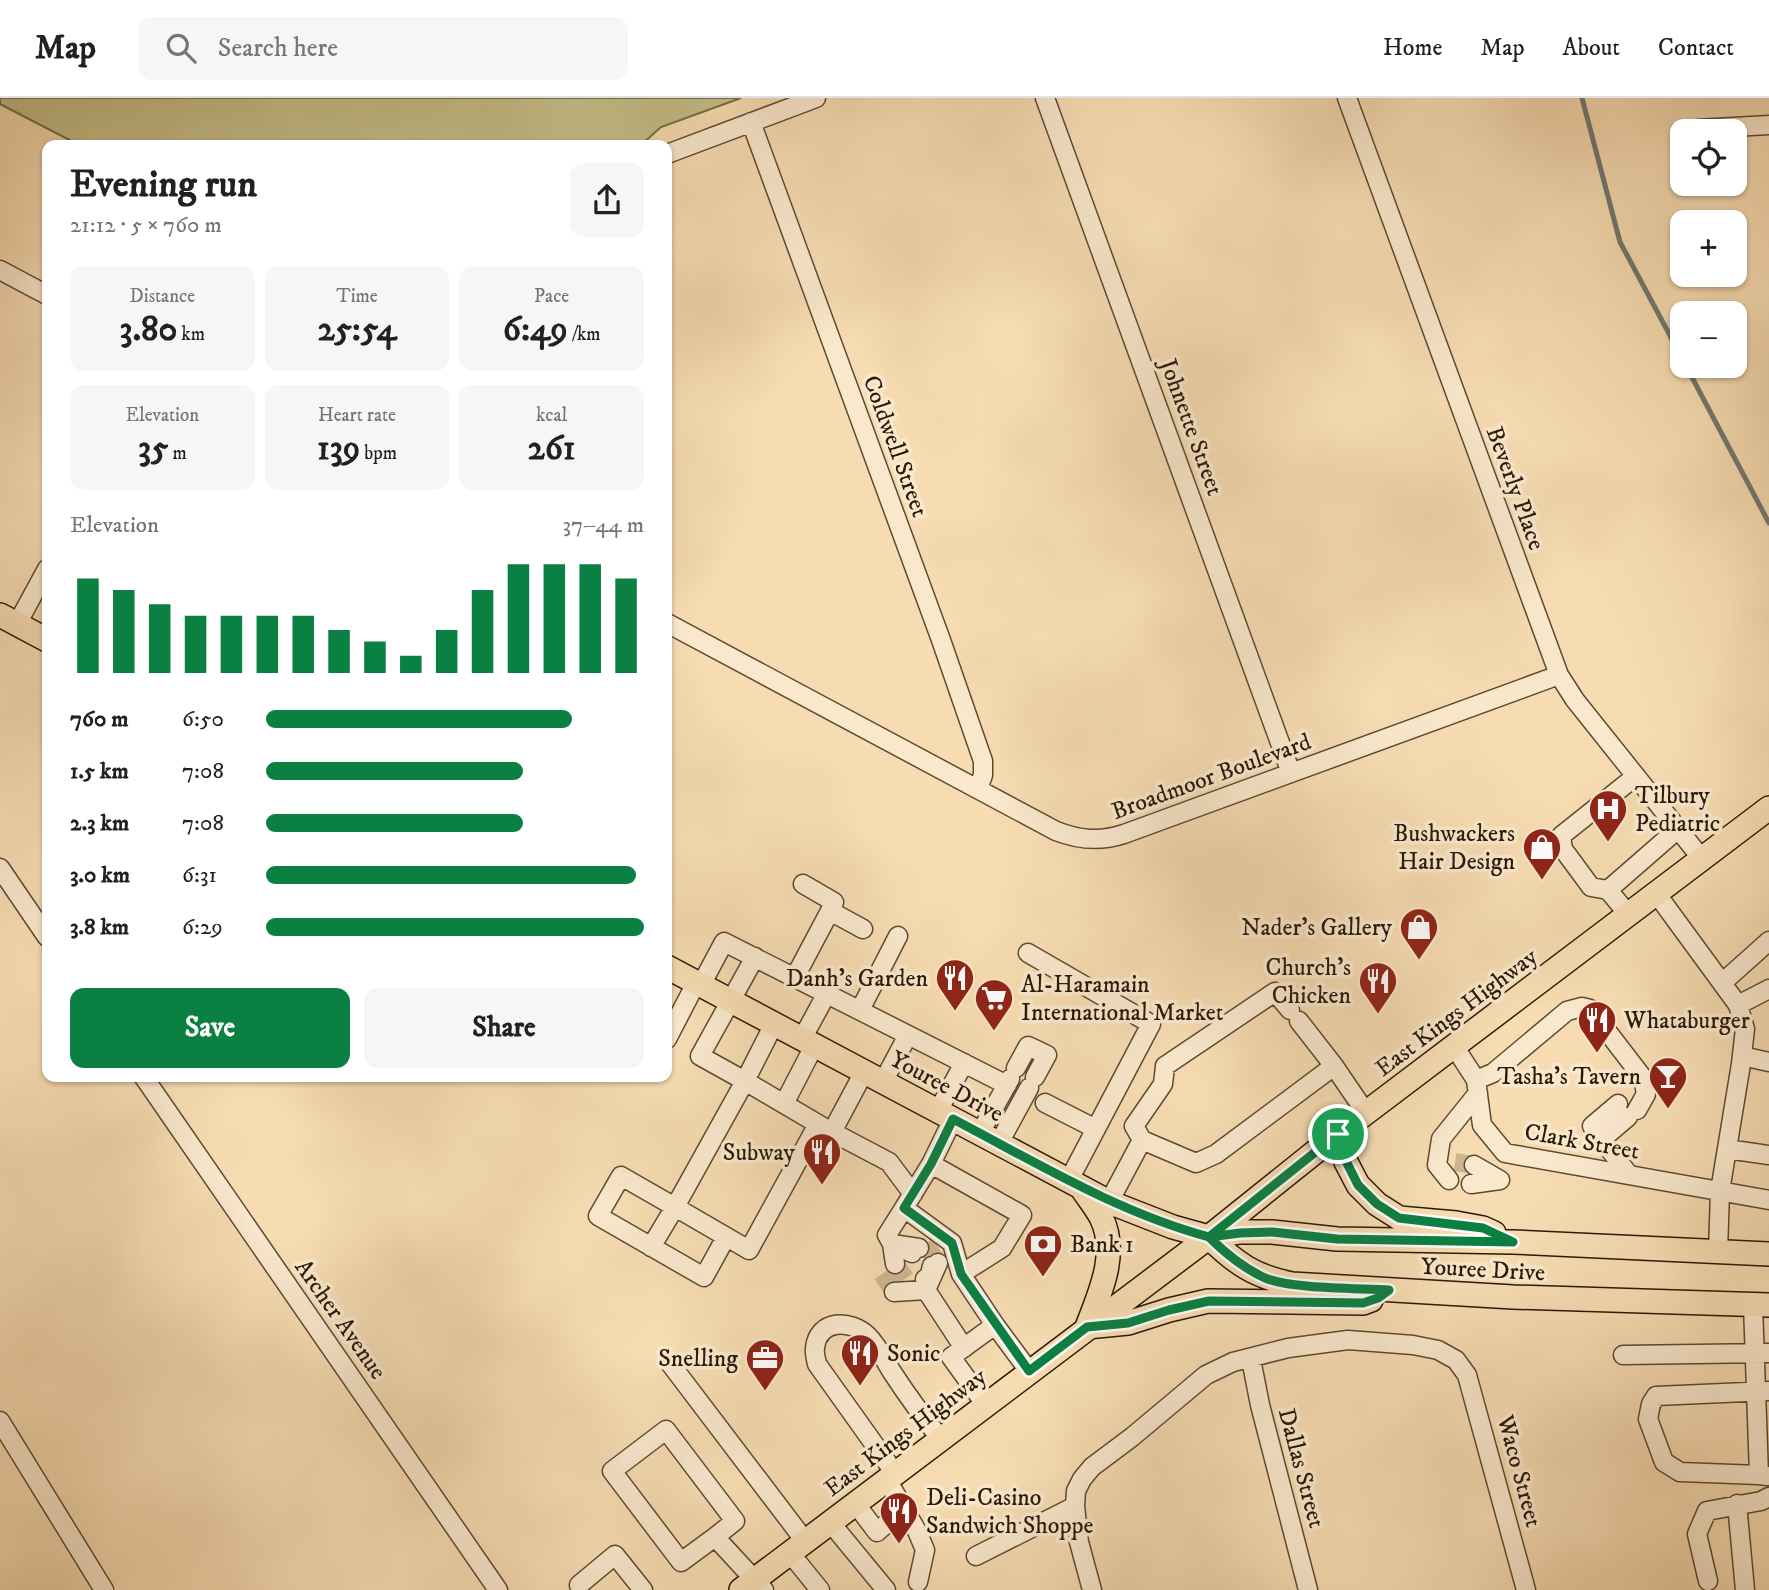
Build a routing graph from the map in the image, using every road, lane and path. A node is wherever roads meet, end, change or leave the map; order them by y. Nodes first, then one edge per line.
1 (816, 98) edge
2 (1045, 98) edge
3 (1347, 98) edge
4 (751, 122) junction
5 (1769, 125) edge
6 (1747, 126) edge
7 (672, 152) edge
8 (0, 270) edge
9 (42, 292) edge
10 (42, 589) edge
11 (9, 620) edge
12 (672, 626) edge
13 (42, 637) edge
14 (1559, 675) junction
15 (1292, 773) junction
16 (1636, 776) junction
17 (978, 789) junction
18 (1769, 808) edge
19 (1678, 829) junction
20 (1702, 859) junction
21 (0, 869) edge
22 (803, 884) dead end
23 (1608, 890) junction
24 (1656, 893) junction
25 (830, 911) junction
26 (1628, 914) junction
27 (863, 929) dead end
28 (42, 930) edge
29 (898, 936) dead end
30 (1769, 941) edge
31 (1028, 953) dead end
32 (755, 957) junction
33 (672, 970) edge
34 (795, 977) junction
35 (1721, 983) junction
36 (699, 984) junction
37 (1769, 989) edge
38 (827, 993) junction
39 (731, 1001) junction
40 (1738, 1005) junction
41 (860, 1010) junction
42 (774, 1024) junction
43 (672, 1030) edge
44 (908, 1035) junction
45 (808, 1042) junction
46 (1454, 1046) junction
47 (1742, 1056) junction
48 (1769, 1062) edge
49 (964, 1063) junction
50 (1334, 1066) junction
51 (874, 1077) junction
52 (1011, 1077) junction
53 (745, 1081) junction
54 (147, 1082) edge
55 (1477, 1087) junction
56 (1045, 1103) dead end
57 (784, 1104) junction
58 (1366, 1114) junction
59 (946, 1115) junction
60 (825, 1128) junction
61 (1096, 1129) junction
62 (1338, 1134) junction
63 (990, 1138) junction
64 (1142, 1140) junction
65 (1727, 1149) junction
66 (1505, 1153) junction
67 (1769, 1155) edge
68 (931, 1164) junction
69 (1448, 1169) dead end
70 (1473, 1175) tunnel mouth
71 (1629, 1175) junction
72 (1075, 1183) junction
73 (1720, 1191) junction
74 (1769, 1200) edge
75 (909, 1201) junction
76 (1109, 1202) junction
77 (675, 1207) junction
78 (726, 1237) junction
79 (1209, 1237) junction
80 (1513, 1242) junction
81 (892, 1244) junction
82 (652, 1247) junction
83 (919, 1249) dead end
84 (1718, 1252) junction
85 (1769, 1254) edge
86 (932, 1267) dead end
87 (889, 1270) tunnel mouth
88 (961, 1274) junction
89 (1389, 1290) junction
90 (1761, 1305) edge
91 (995, 1325) junction
92 (1087, 1327) junction
93 (964, 1348) junction
94 (1761, 1353) edge
95 (1623, 1355) dead end
96 (1251, 1359) junction
97 (669, 1362) dead end
98 (1029, 1371) junction
99 (1762, 1391) edge
100 (985, 1404) junction
101 (0, 1420) edge
102 (940, 1438) junction
103 (890, 1475) junction
104 (1764, 1476) edge
105 (1769, 1497) edge
106 (855, 1503) junction
107 (1737, 1504) junction
108 (1075, 1506) junction
109 (904, 1508) junction
110 (830, 1522) junction
111 (715, 1537) junction
112 (798, 1547) junction
113 (976, 1556) dead end
114 (1708, 1581) dead end
115 (918, 1582) dead end
116 (579, 1584) dead end
117 (753, 1587) edge
118 (104, 1590) edge
119 (498, 1590) edge
120 (643, 1590) edge
121 (820, 1590) edge
122 (886, 1590) edge
123 (1093, 1590) edge
124 (1308, 1590) edge
125 (1526, 1590) edge
126 (1745, 1590) edge

1 - 4 street
2 - 15 street, Johnette Street
3 - 14 street, Beverly Place
4 - 7 street
4 - 17 street, Coldwell Street
5 - 6 street
8 - 9 street
10 - 11 street
11 - 13 main road
12 - 17 street, Broadmoor Boulevard
14 - 15 street, Broadmoor Boulevard
14 - 16 street, Beverly Place
15 - 17 street, Broadmoor Boulevard
16 - 19 street, Beverly Place
16 - 23 street
18 - 20 main road, East Kings Highway
19 - 20 street, Beverly Place
19 - 23 street
20 - 24 main road, East Kings Highway
21 - 28 street
22 - 25 street
23 - 26 street
24 - 26 main road, East Kings Highway
24 - 35 street
25 - 27 street
25 - 34 street
26 - 46 main road, East Kings Highway
29 - 41 street
30 - 35 street
31 - 61 street
32 - 34 street
32 - 36 street
32 - 39 street
33 - 36 main road, Youree Drive
34 - 38 street
35 - 40 street
36 - 39 main road, Youree Drive
36 - 43 street
37 - 40 street
38 - 41 street
38 - 45 street
39 - 42 main road, Youree Drive
39 - 53 street
40 - 47 street
41 - 44 street
42 - 45 main road, Youree Drive
42 - 53 street
44 - 49 street
44 - 51 street
45 - 51 main road, Youree Drive
45 - 57 street
46 - 55 street, Clark Street
46 - 58 main road, East Kings Highway
47 - 48 street
47 - 65 street
49 - 52 street
49 - 59 street
50 - 58 street
50 - 64 street
50 - 64 street
51 - 59 main road, Youree Drive
51 - 60 street
52 - 63 street
52 - 63 street
53 - 57 street
53 - 77 street
54 - 119 street, Archer Avenue
55 - 66 street, Clark Street
55 - 69 street
55 - 71 street
56 - 61 street
57 - 60 street
58 - 62 main road, East Kings Highway
59 - 63 main road, Youree Drive
59 - 68 street
60 - 75 street
60 - 78 street
61 - 72 street
62 - 79 main road, East Kings Highway
62 - 80 main road
63 - 72 main road, Youree Drive
64 - 76 street
65 - 67 street
65 - 73 street
66 - 70 street
66 - 71 street, Clark Street
68 - 75 street
68 - 88 street
71 - 73 street, Clark Street
72 - 76 main road, Youree Drive
72 - 92 main road
73 - 74 street, Clark Street
73 - 84 street
75 - 81 street
75 - 88 street
76 - 79 main road, Youree Drive
77 - 78 street
77 - 82 street
77 - 82 street
78 - 82 street
79 - 80 main road, Youree Drive
79 - 89 main road, Youree Drive
79 - 92 main road, East Kings Highway
80 - 84 main road, Youree Drive
81 - 83 street
81 - 87 street
84 - 85 main road, Youree Drive
86 - 93 street
88 - 91 street
89 - 90 main road, Youree Drive
89 - 92 main road
90 - 94 street
91 - 93 street
91 - 98 street
92 - 98 main road, East Kings Highway
93 - 100 street
94 - 95 street
94 - 99 street
96 - 108 street
96 - 124 street, Dallas Street
96 - 125 street, Waco Street
97 - 112 street
98 - 100 main road, East Kings Highway
99 - 104 street
99 - 104 street
100 - 102 main road, East Kings Highway
101 - 118 street
102 - 103 main road, East Kings Highway
102 - 103 street
103 - 106 main road, East Kings Highway
103 - 109 street
105 - 107 street
106 - 109 street
106 - 110 main road, East Kings Highway
107 - 114 street
107 - 126 street
108 - 113 street
108 - 123 street
109 - 115 street
110 - 112 main road, East Kings Highway
110 - 122 street
111 - 111 street
111 - 117 street
112 - 117 main road, East Kings Highway
112 - 121 street
116 - 120 street

